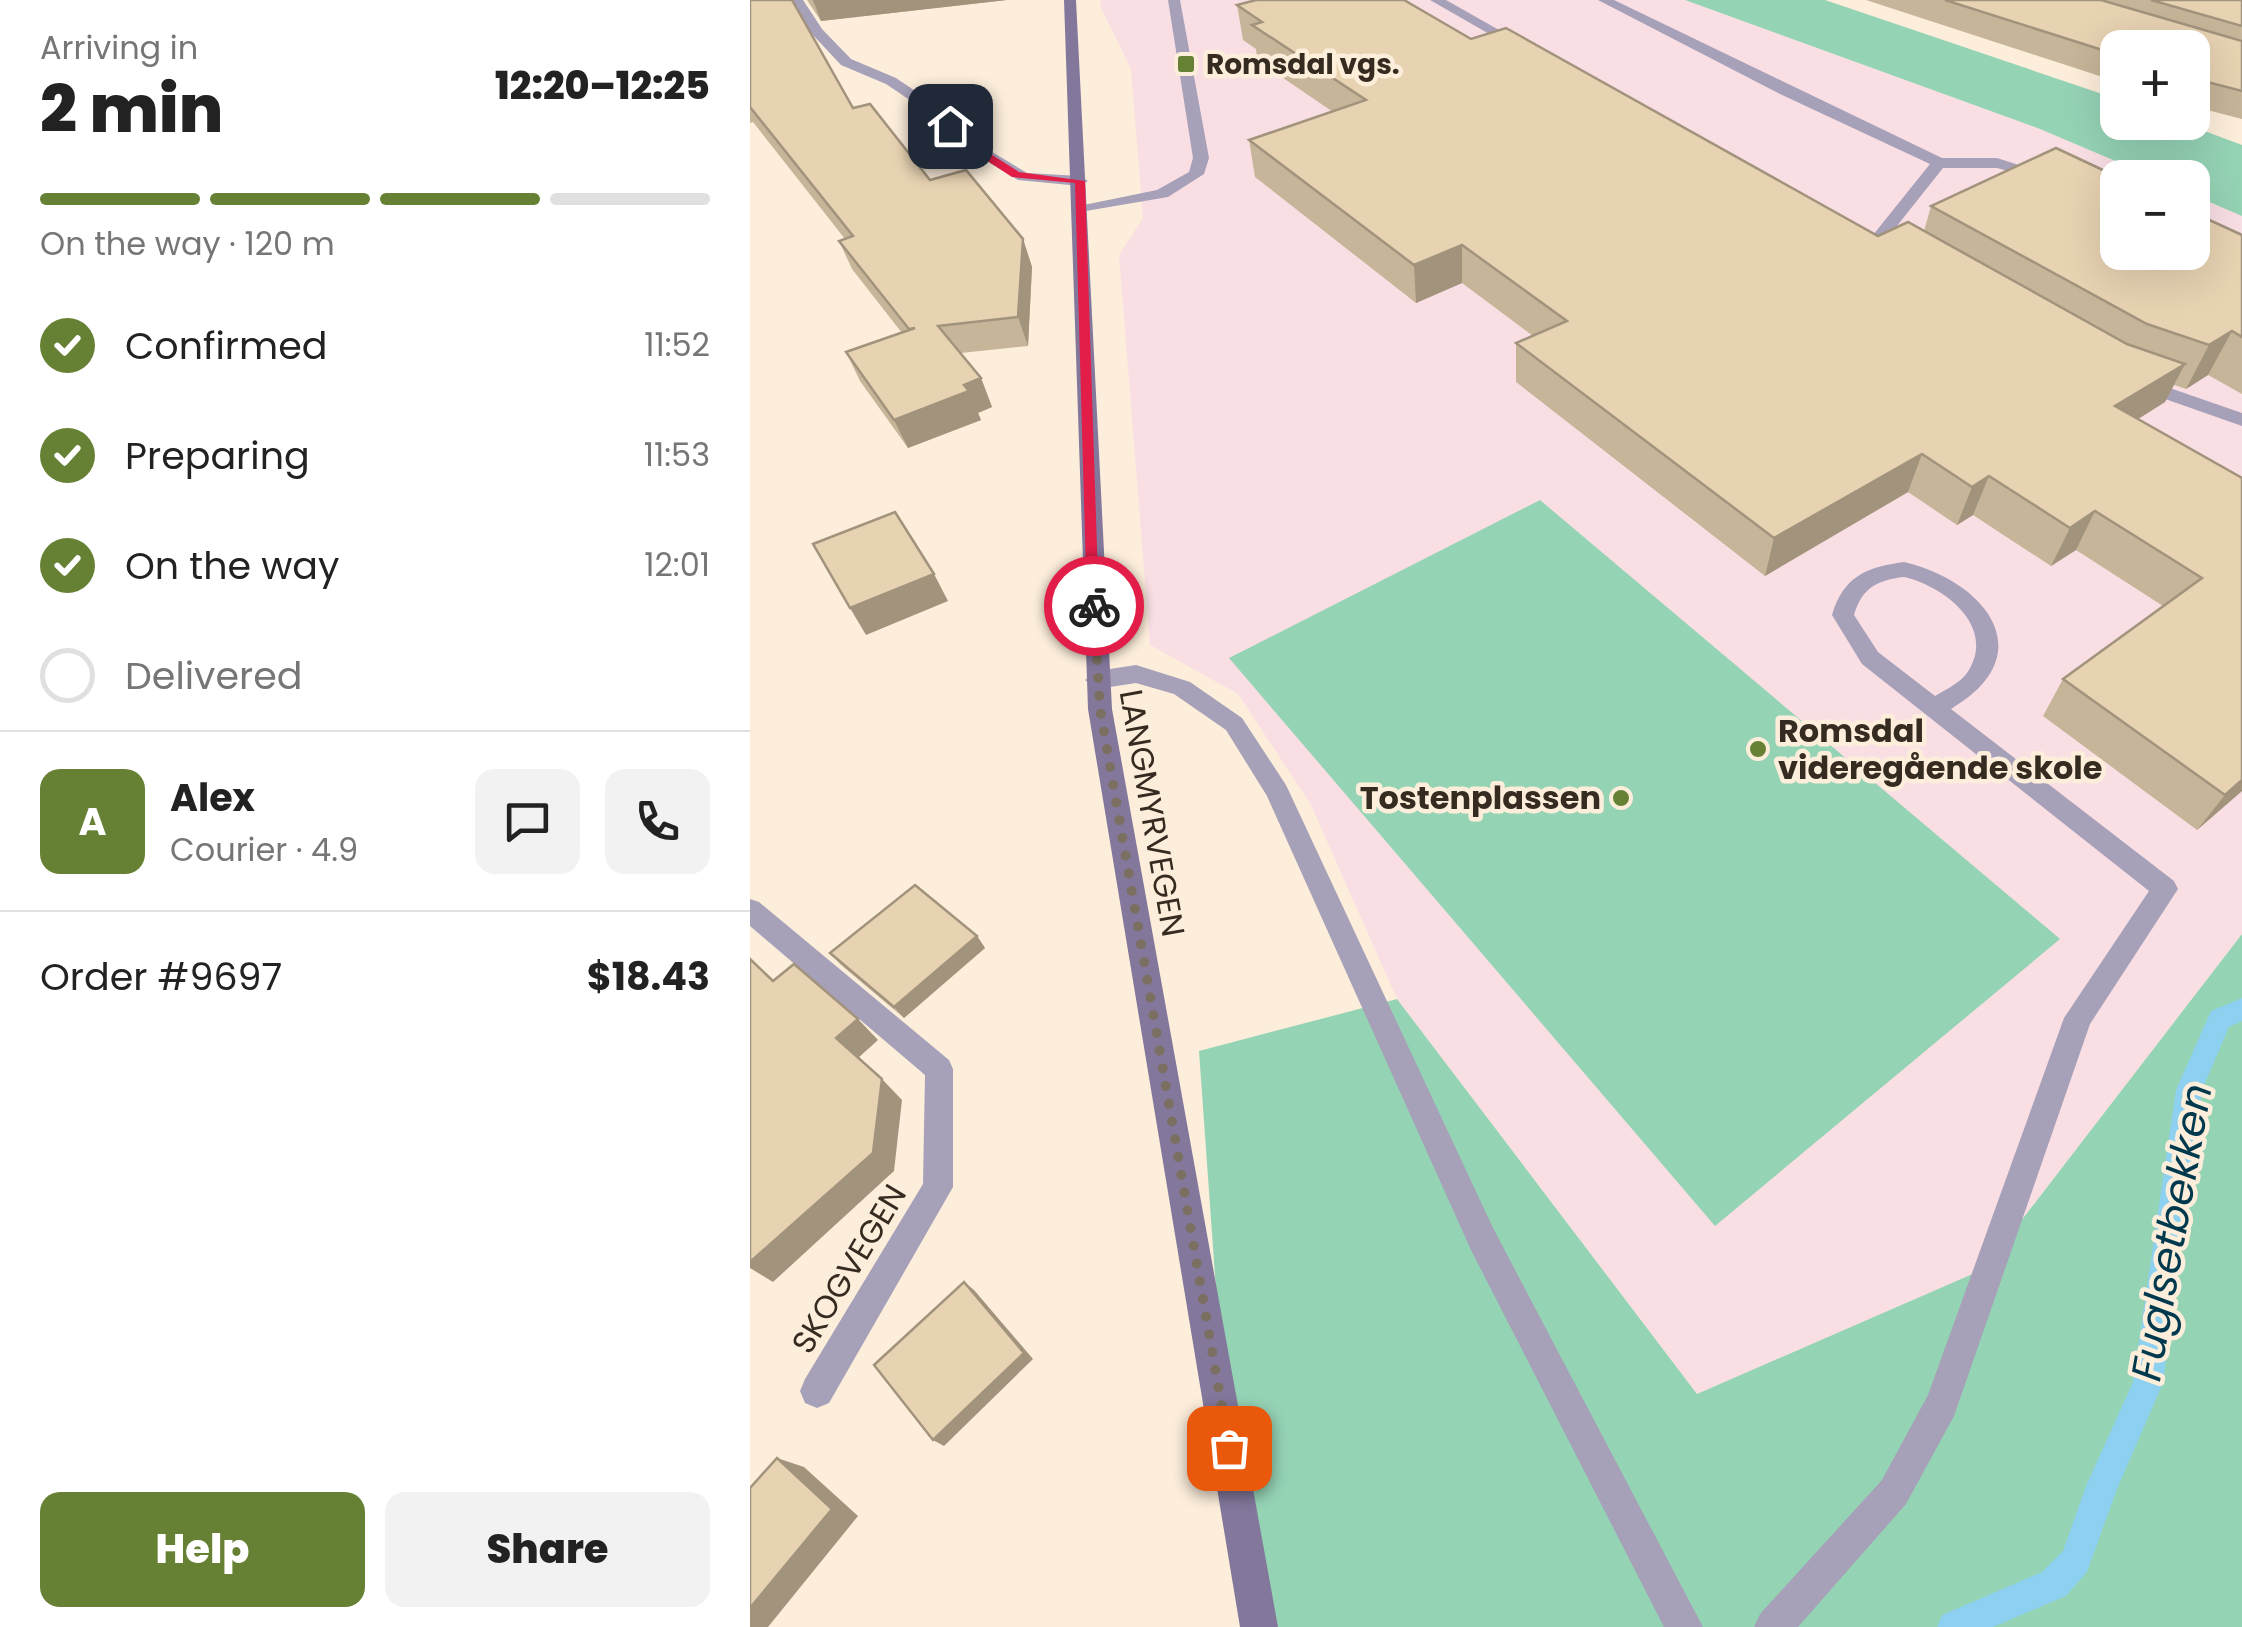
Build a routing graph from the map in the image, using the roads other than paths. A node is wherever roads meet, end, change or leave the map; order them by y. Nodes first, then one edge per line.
1 (798, 0) edge
2 (1070, 0) edge
3 (1174, 0) edge
4 (1436, 0) edge
5 (1604, 0) edge
6 (1537, 55) edge
7 (1939, 162) junction
8 (1080, 181) junction
9 (2066, 181) edge
10 (1080, 210) junction
11 (1879, 238) edge
12 (2118, 376) edge
13 (2242, 420) edge
14 (1097, 680) junction
15 (1932, 709) junction
16 (750, 910) edge
17 (817, 1391) dead end
18 (1260, 1627) edge
19 (1684, 1627) edge
20 (1774, 1627) edge

1 - 8 street
2 - 8 main road, LANGMYRVEGEN
3 - 10 street
4 - 6 street
5 - 7 street
7 - 9 street
7 - 11 street
8 - 10 main road, LANGMYRVEGEN
10 - 14 main road, LANGMYRVEGEN
12 - 13 street
14 - 18 main road, LANGMYRVEGEN
14 - 19 street
15 - 15 street
15 - 20 street
16 - 17 street, SKOGVEGEN

